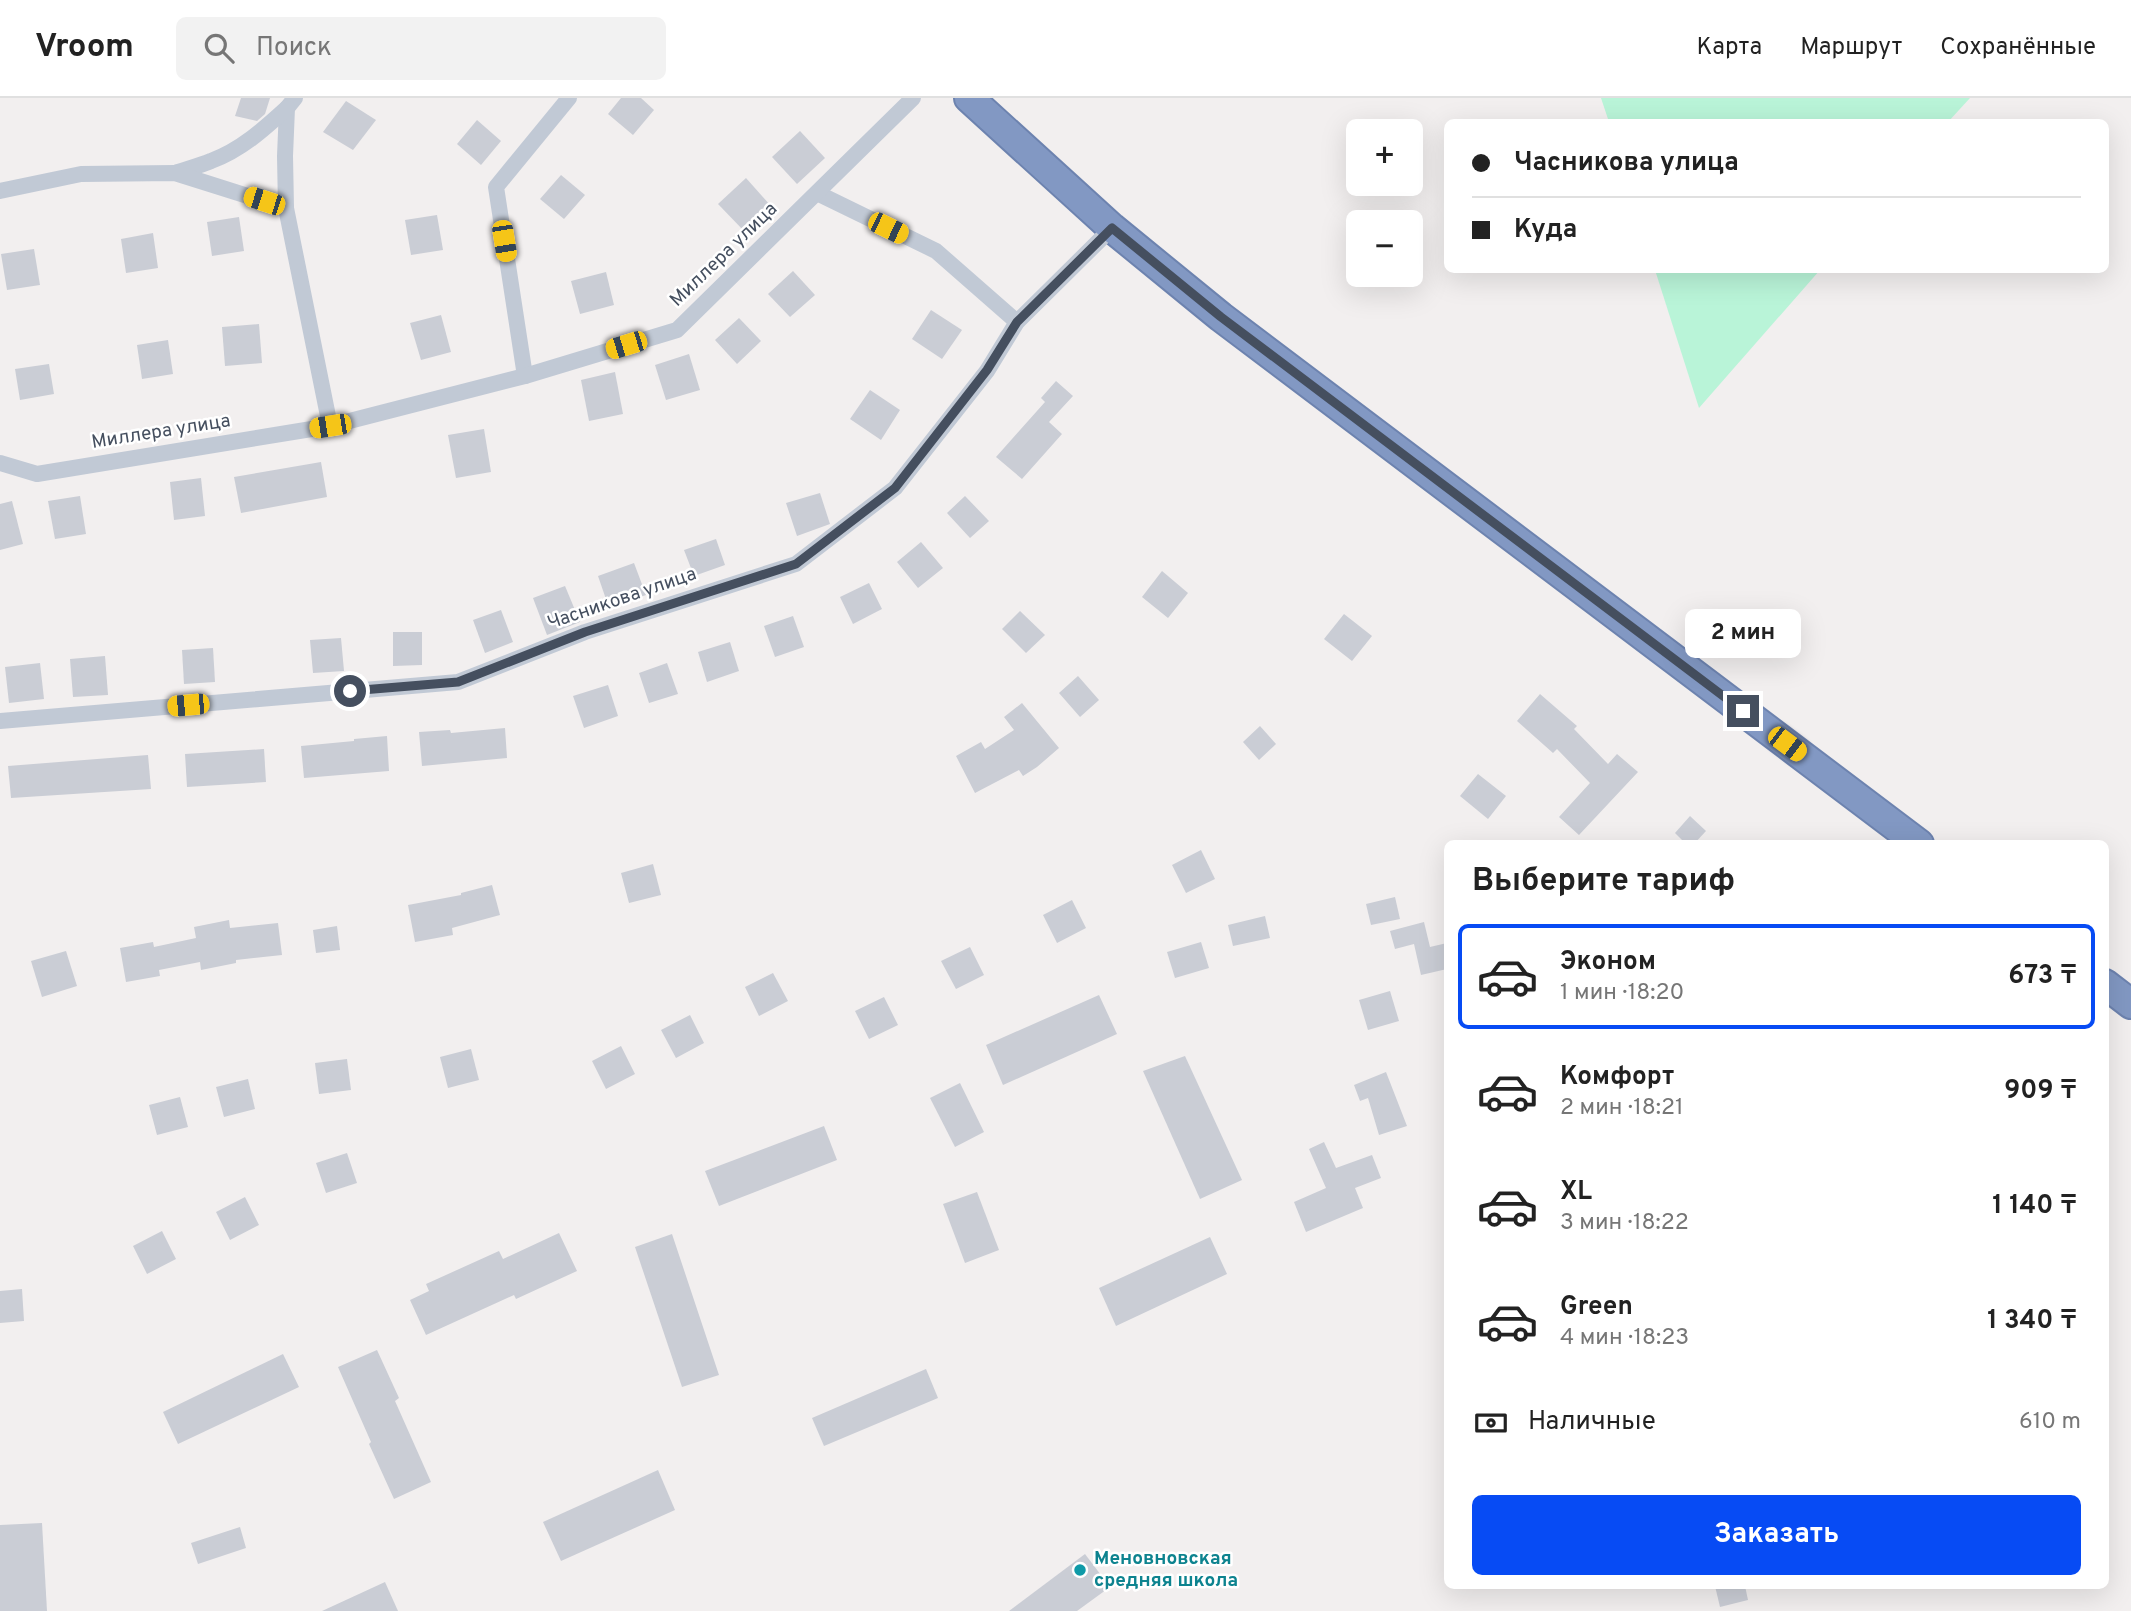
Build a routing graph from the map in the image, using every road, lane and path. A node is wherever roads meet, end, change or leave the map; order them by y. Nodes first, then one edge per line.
1 (569, 98) edge
2 (913, 98) edge
3 (969, 98) edge
4 (291, 103) edge
5 (174, 173) junction
6 (0, 191) edge
7 (817, 193) junction
8 (286, 208) junction
9 (1112, 228) junction
10 (1017, 322) junction
11 (524, 376) junction
12 (330, 426) junction
13 (0, 463) edge
14 (0, 721) edge
15 (1914, 840) edge
16 (2109, 987) edge
17 (2131, 1004) edge

1 - 11 street
2 - 7 street, Миллера улица
3 - 9 highway
4 - 5 street
4 - 8 street
5 - 6 street
5 - 8 street
7 - 10 street
7 - 11 street, Миллера улица
8 - 12 street
9 - 10 street, Часникова улица
9 - 15 highway
10 - 14 street, Часникова улица
11 - 12 street, Миллера улица
12 - 13 street, Миллера улица
16 - 17 highway

